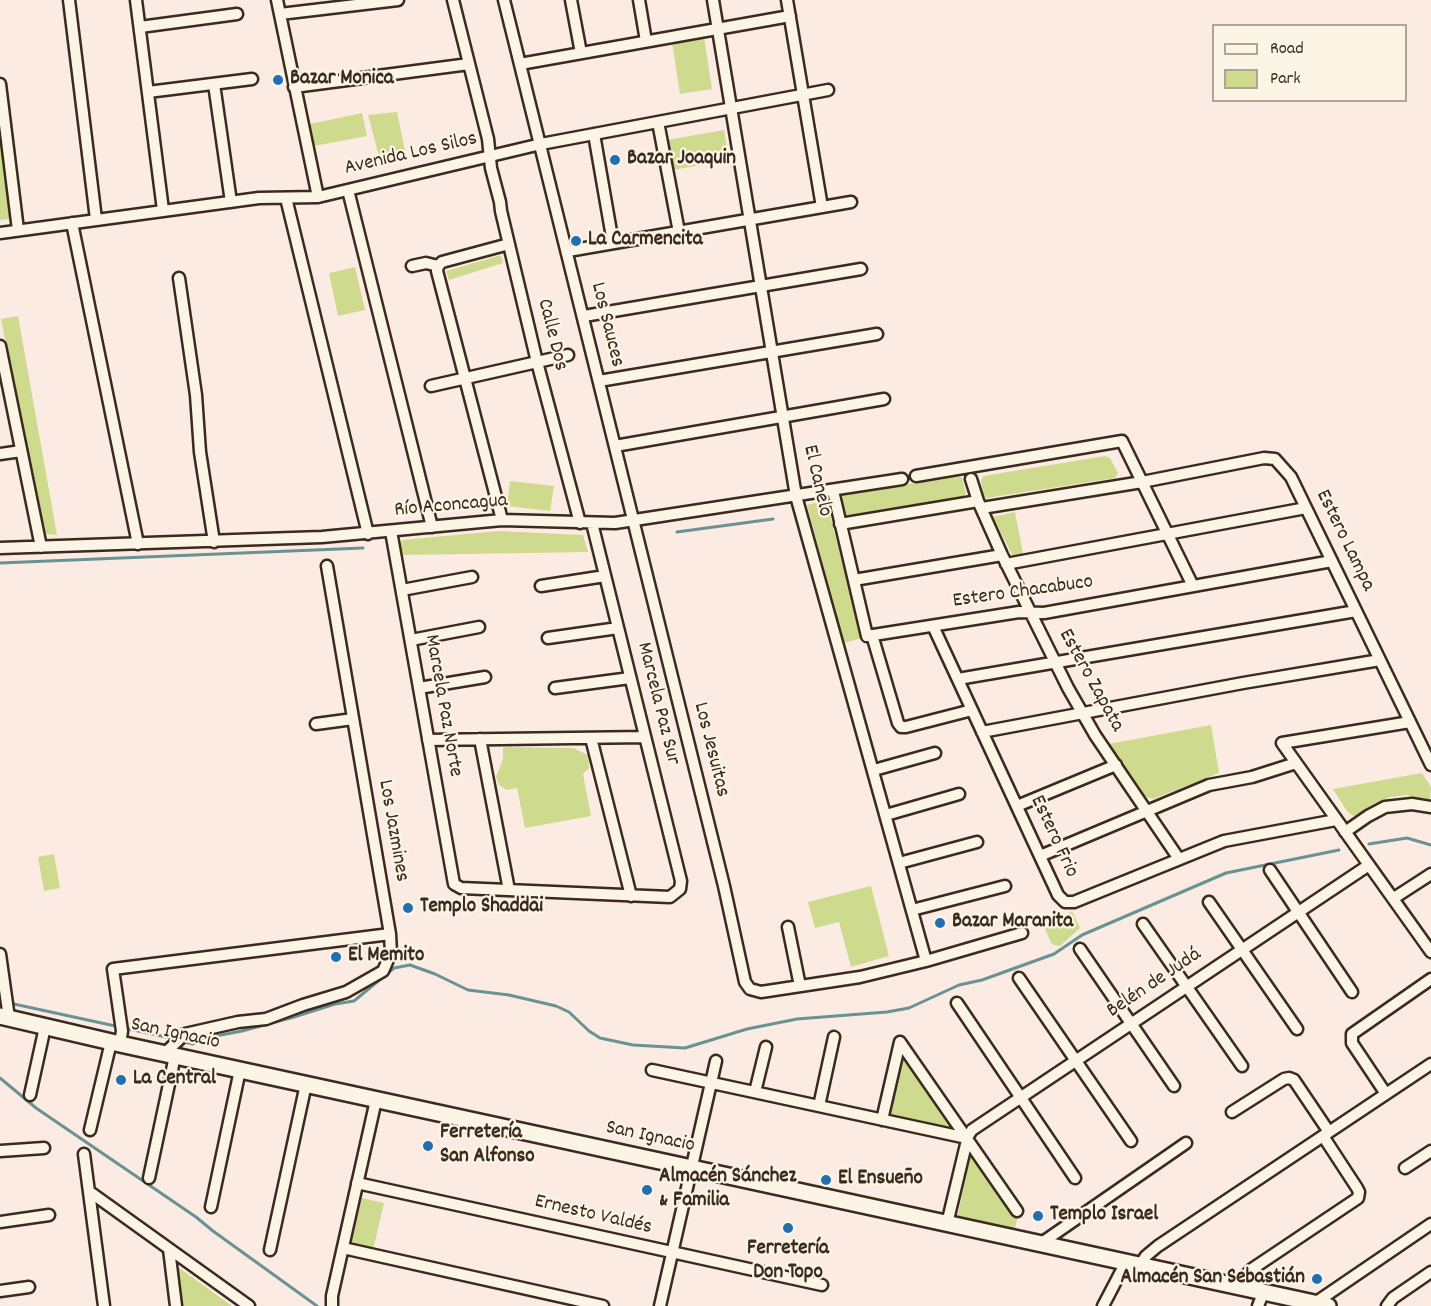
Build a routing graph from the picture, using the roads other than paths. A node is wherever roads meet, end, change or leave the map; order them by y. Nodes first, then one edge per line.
1 (69, 0) edge
2 (136, 0) edge
3 (277, 0) edge
4 (398, 0) edge
5 (453, 0) edge
6 (504, 0) edge
7 (571, 0) edge
8 (639, 0) edge
9 (713, 0) edge
10 (787, 0) edge
11 (237, 14) dead end
12 (280, 14) junction
13 (790, 16) junction
14 (140, 27) junction
15 (718, 29) junction
16 (646, 41) junction
17 (581, 53) junction
18 (469, 64) junction
19 (520, 64) junction
20 (252, 79) dead end
21 (0, 84) edge
22 (214, 84) junction
23 (294, 87) junction
24 (828, 90) dead end
25 (148, 92) junction
26 (803, 95) junction
27 (732, 108) junction
28 (2, 110) edge
29 (658, 122) junction
30 (594, 134) junction
31 (541, 144) junction
32 (490, 156) junction
33 (348, 190) junction
34 (286, 198) junction
35 (318, 198) junction
36 (231, 202) junction
37 (851, 202) dead end
38 (822, 207) junction
39 (163, 210) junction
40 (96, 219) junction
41 (750, 219) junction
42 (72, 222) junction
43 (18, 230) junction
44 (679, 232) junction
45 (0, 233) edge
46 (613, 243) junction
47 (509, 244) junction
48 (568, 251) junction
49 (412, 266) dead end
50 (438, 266) junction
51 (861, 269) dead end
52 (179, 278) dead end
53 (761, 286) junction
54 (584, 316) junction
55 (877, 334) dead end
56 (0, 346) edge
57 (772, 351) junction
58 (568, 355) dead end
59 (537, 362) junction
60 (465, 378) junction
61 (599, 381) junction
62 (4, 385) edge
63 (431, 386) dead end
64 (884, 399) dead end
65 (783, 417) junction
66 (615, 446) junction
67 (21, 451) junction
68 (0, 453) edge
69 (916, 476) dead end
70 (902, 479) dead end
71 (971, 479) dead end
72 (1142, 482) junction
73 (833, 491) junction
74 (796, 495) junction
75 (980, 505) junction
76 (1306, 508) junction
77 (502, 520) junction
78 (633, 521) junction
79 (580, 523) junction
80 (592, 523) junction
81 (840, 524) junction
82 (432, 526) junction
83 (391, 531) junction
84 (368, 534) junction
85 (1168, 534) junction
86 (214, 542) junction
87 (138, 544) junction
88 (41, 547) junction
89 (0, 548) edge
90 (1004, 560) junction
91 (1332, 561) junction
92 (327, 566) dead end
93 (605, 576) junction
94 (472, 577) dead end
95 (854, 580) junction
96 (541, 586) dead end
97 (1193, 586) junction
98 (402, 590) junction
99 (1030, 611) junction
100 (1356, 611) junction
101 (933, 626) junction
102 (479, 627) dead end
103 (618, 628) junction
104 (872, 635) junction
105 (548, 638) dead end
106 (411, 639) junction
107 (1380, 660) junction
108 (1054, 662) junction
109 (485, 677) dead end
110 (630, 678) junction
111 (958, 679) junction
112 (419, 687) junction
113 (555, 688) dead end
114 (972, 710) junction
115 (1081, 712) junction
116 (353, 719) junction
117 (1410, 722) junction
118 (316, 724) dead end
119 (982, 732) junction
120 (645, 737) junction
121 (591, 738) junction
122 (480, 739) junction
123 (428, 740) junction
124 (935, 753) dead end
125 (1296, 763) junction
126 (1116, 765) junction
127 (1431, 765) edge
128 (874, 770) junction
129 (959, 794) dead end
130 (1017, 806) junction
131 (1431, 807) edge
132 (1146, 810) junction
133 (886, 815) junction
134 (1336, 820) junction
135 (1345, 832) junction
136 (978, 842) dead end
137 (1040, 856) junction
138 (1179, 859) junction
139 (899, 863) junction
140 (1369, 865) junction
141 (1270, 870) dead end
142 (1431, 874) edge
143 (1005, 886) dead end
144 (509, 890) junction
145 (632, 896) junction
146 (1394, 898) junction
147 (1209, 902) dead end
148 (912, 910) junction
149 (1297, 911) junction
150 (1143, 924) dead end
151 (788, 927) dead end
152 (1022, 933) dead end
153 (390, 934) junction
154 (1080, 949) dead end
155 (1242, 949) junction
156 (1431, 952) edge
157 (0, 954) edge
158 (926, 961) junction
159 (1019, 978) dead end
160 (1431, 979) edge
161 (801, 986) junction
162 (1186, 987) junction
163 (1352, 992) dead end
164 (957, 1003) dead end
165 (5, 1014) edge
166 (1132, 1024) junction
167 (45, 1027) junction
168 (1297, 1029) dead end
169 (118, 1034) junction
170 (834, 1037) dead end
171 (766, 1047) dead end
172 (171, 1052) junction
173 (716, 1061) dead end
174 (1076, 1061) junction
175 (1431, 1064) edge
176 (1242, 1066) dead end
177 (240, 1070) junction
178 (652, 1070) dead end
179 (711, 1083) junction
180 (306, 1084) junction
181 (1174, 1086) dead end
182 (755, 1092) junction
183 (1386, 1094) junction
184 (30, 1095) dead end
185 (1021, 1098) junction
186 (376, 1100) junction
187 (819, 1106) junction
188 (1232, 1112) dead end
189 (882, 1120) junction
190 (90, 1130) dead end
191 (1326, 1134) junction
192 (967, 1138) junction
193 (1131, 1141) dead end
194 (1186, 1143) dead end
195 (44, 1148) dead end
196 (0, 1151) edge
197 (1431, 1151) edge
198 (84, 1154) dead end
199 (691, 1168) junction
200 (1405, 1168) dead end
201 (149, 1178) dead end
202 (1075, 1178) dead end
203 (357, 1183) junction
204 (90, 1192) junction
205 (211, 1208) dead end
206 (1017, 1210) dead end
207 (49, 1215) dead end
208 (0, 1222) edge
209 (947, 1224) junction
210 (1431, 1224) edge
211 (1040, 1244) junction
212 (343, 1248) junction
213 (169, 1249) junction
214 (270, 1250) dead end
215 (672, 1253) junction
216 (1133, 1264) junction
217 (1431, 1272) edge
218 (822, 1285) dead end
219 (1236, 1286) junction
220 (29, 1287) dead end
221 (1264, 1291) junction
222 (0, 1292) edge
223 (247, 1305) edge
224 (1321, 1305) edge
225 (105, 1306) edge
226 (176, 1306) edge
227 (333, 1306) edge
228 (603, 1306) edge
229 (660, 1306) edge
230 (1103, 1306) edge
231 (1258, 1306) edge
232 (1387, 1306) edge

1 - 40 street
2 - 14 street
3 - 12 street
4 - 12 street
5 - 18 street, Calle Dos
6 - 19 street, Los Sauces
7 - 17 street
8 - 16 street
9 - 15 street, El Canelo
10 - 13 street
11 - 14 street
12 - 23 street
13 - 15 street
13 - 26 street
14 - 25 street
15 - 16 street
15 - 27 street, El Canelo
16 - 17 street
17 - 19 street
18 - 23 street
18 - 32 street, Calle Dos
19 - 31 street, Los Sauces
20 - 22 street
21 - 28 street
22 - 25 street
22 - 36 street
23 - 35 street
24 - 26 street, Avenida Los Silos
25 - 39 street
26 - 27 street, Avenida Los Silos
26 - 38 street
27 - 29 street, Avenida Los Silos
27 - 41 street, El Canelo
28 - 43 street
29 - 30 street, Avenida Los Silos
29 - 44 street
30 - 31 street, Avenida Los Silos
30 - 46 street
31 - 32 street, Avenida Los Silos
31 - 48 street, Los Sauces
32 - 33 street, Avenida Los Silos
32 - 47 street, Calle Dos
33 - 35 street, Avenida Los Silos
33 - 82 street
34 - 35 street, Avenida Los Silos
34 - 36 street, Avenida Los Silos
34 - 84 street
36 - 39 street, Avenida Los Silos
37 - 38 street
38 - 41 street
39 - 40 street, Avenida Los Silos
40 - 42 street, Avenida Los Silos
41 - 44 street
41 - 53 street, El Canelo
42 - 43 street, Avenida Los Silos
42 - 87 street
43 - 45 street, Avenida Los Silos
44 - 46 street
46 - 48 street
47 - 50 street
47 - 59 street, Calle Dos
48 - 54 street, Los Sauces
49 - 50 street
50 - 60 street
51 - 53 street
52 - 86 street
53 - 54 street
53 - 57 street, El Canelo
54 - 61 street, Los Sauces
55 - 57 street
56 - 62 street
57 - 61 street
57 - 65 street, El Canelo
58 - 59 street
59 - 60 street
59 - 79 street, Calle Dos
60 - 63 street
60 - 77 street
61 - 66 street, Los Sauces
62 - 67 street
64 - 65 street
65 - 66 street
65 - 74 street, El Canelo
66 - 78 street, Los Sauces
67 - 68 street
67 - 88 street
69 - 72 street
70 - 73 street, Río Aconcagua
71 - 75 street, Estero Zapata
72 - 75 street
72 - 76 street, Estero Lampa
72 - 85 street
73 - 74 street, Río Aconcagua
73 - 81 street
74 - 78 street, Río Aconcagua
74 - 128 street, El Canelo
75 - 81 street
75 - 90 street, Estero Zapata
76 - 85 street
76 - 91 street, Estero Lampa
77 - 79 street, Río Aconcagua
77 - 82 street, Río Aconcagua
78 - 80 street, Río Aconcagua
78 - 161 street, Los Jesuitas
79 - 80 street, Río Aconcagua
80 - 93 street, Marcela Paz Sur
81 - 95 street
82 - 83 street, Río Aconcagua
83 - 84 street, Río Aconcagua
83 - 98 street, Marcela Paz Norte
84 - 86 street, Río Aconcagua
85 - 90 street
85 - 97 street
86 - 87 street, Río Aconcagua
87 - 88 street, Río Aconcagua
88 - 89 street, Río Aconcagua
90 - 95 street
90 - 99 street, Estero Zapata
91 - 97 street, Estero Chacabuco
91 - 100 street, Estero Lampa
92 - 116 street, Los Jazmines
93 - 96 street
93 - 103 street, Marcela Paz Sur
94 - 98 street
95 - 104 street
97 - 99 street, Estero Chacabuco
98 - 106 street, Marcela Paz Norte
99 - 101 street, Estero Chacabuco
99 - 108 street, Estero Zapata
100 - 107 street, Estero Lampa
100 - 108 street
101 - 104 street, Estero Chacabuco
101 - 111 street, Estero Frio
102 - 106 street
103 - 105 street
103 - 110 street, Marcela Paz Sur
104 - 114 street
106 - 112 street, Marcela Paz Norte
107 - 115 street
107 - 117 street, Estero Lampa
108 - 111 street
108 - 115 street, Estero Zapata
109 - 112 street
110 - 113 street
110 - 120 street, Marcela Paz Sur
111 - 114 street, Estero Frio
112 - 123 street, Marcela Paz Norte
114 - 119 street, Estero Frio
115 - 119 street
115 - 126 street, Estero Zapata
116 - 118 street
116 - 153 street, Los Jazmines
117 - 125 street
117 - 127 street, Estero Lampa
119 - 130 street, Estero Frio
120 - 121 street
120 - 145 street, Marcela Paz Sur
121 - 122 street
121 - 145 street
122 - 123 street
122 - 144 street
123 - 144 street, Marcela Paz Norte
124 - 128 street
125 - 132 street
125 - 134 street
126 - 130 street
126 - 132 street, Estero Zapata
128 - 133 street, El Canelo
129 - 133 street
130 - 137 street, Estero Frio
131 - 135 street
132 - 137 street
132 - 138 street, Estero Zapata
133 - 139 street, El Canelo
134 - 135 street
134 - 138 street, Estero Frio
135 - 140 street
136 - 139 street
137 - 138 street, Estero Frio
139 - 148 street, El Canelo
140 - 146 street
140 - 149 street, Belén de Judá
141 - 149 street
142 - 146 street
143 - 148 street
144 - 145 street
146 - 156 street
147 - 155 street
148 - 158 street, El Canelo
149 - 155 street, Belén de Judá
149 - 163 street
150 - 162 street
151 - 161 street
152 - 158 street
153 - 169 street
153 - 172 street, Los Jazmines
154 - 166 street
155 - 162 street, Belén de Judá
155 - 168 street
157 - 165 street
158 - 161 street
159 - 174 street
160 - 183 street
162 - 166 street, Belén de Judá
162 - 176 street
164 - 185 street
165 - 167 main road, San Ignacio
166 - 174 street, Belén de Judá
166 - 181 street
167 - 169 main road, San Ignacio
167 - 184 street
169 - 172 main road, San Ignacio
169 - 190 street
170 - 187 street
171 - 182 street
172 - 177 main road, San Ignacio
172 - 201 street
173 - 179 street
174 - 185 street, Belén de Judá
174 - 193 street
175 - 183 street
177 - 180 main road, San Ignacio
177 - 205 street
178 - 179 street
179 - 182 street
179 - 199 street
180 - 186 main road, San Ignacio
180 - 214 street
182 - 187 street
183 - 191 street
185 - 192 street, Belén de Judá
185 - 202 street
186 - 199 main road, San Ignacio
186 - 203 street
187 - 189 street
188 - 191 street
189 - 192 street
189 - 192 street
191 - 216 street
191 - 219 street
192 - 206 street
192 - 209 street
194 - 211 street
195 - 196 street
197 - 200 street
198 - 204 street
199 - 209 main road, San Ignacio
199 - 215 street
203 - 212 street
203 - 215 street, Ernesto Valdés
204 - 213 street
204 - 225 street
207 - 208 street
209 - 211 main road, San Ignacio
210 - 224 street
211 - 216 main road, San Ignacio
212 - 227 street
212 - 228 street
213 - 223 street
213 - 226 street
215 - 218 street, Ernesto Valdés
215 - 229 street
216 - 219 main road, San Ignacio
216 - 230 street
217 - 232 street
219 - 221 main road, San Ignacio
220 - 222 street
221 - 224 main road, San Ignacio
221 - 231 street

